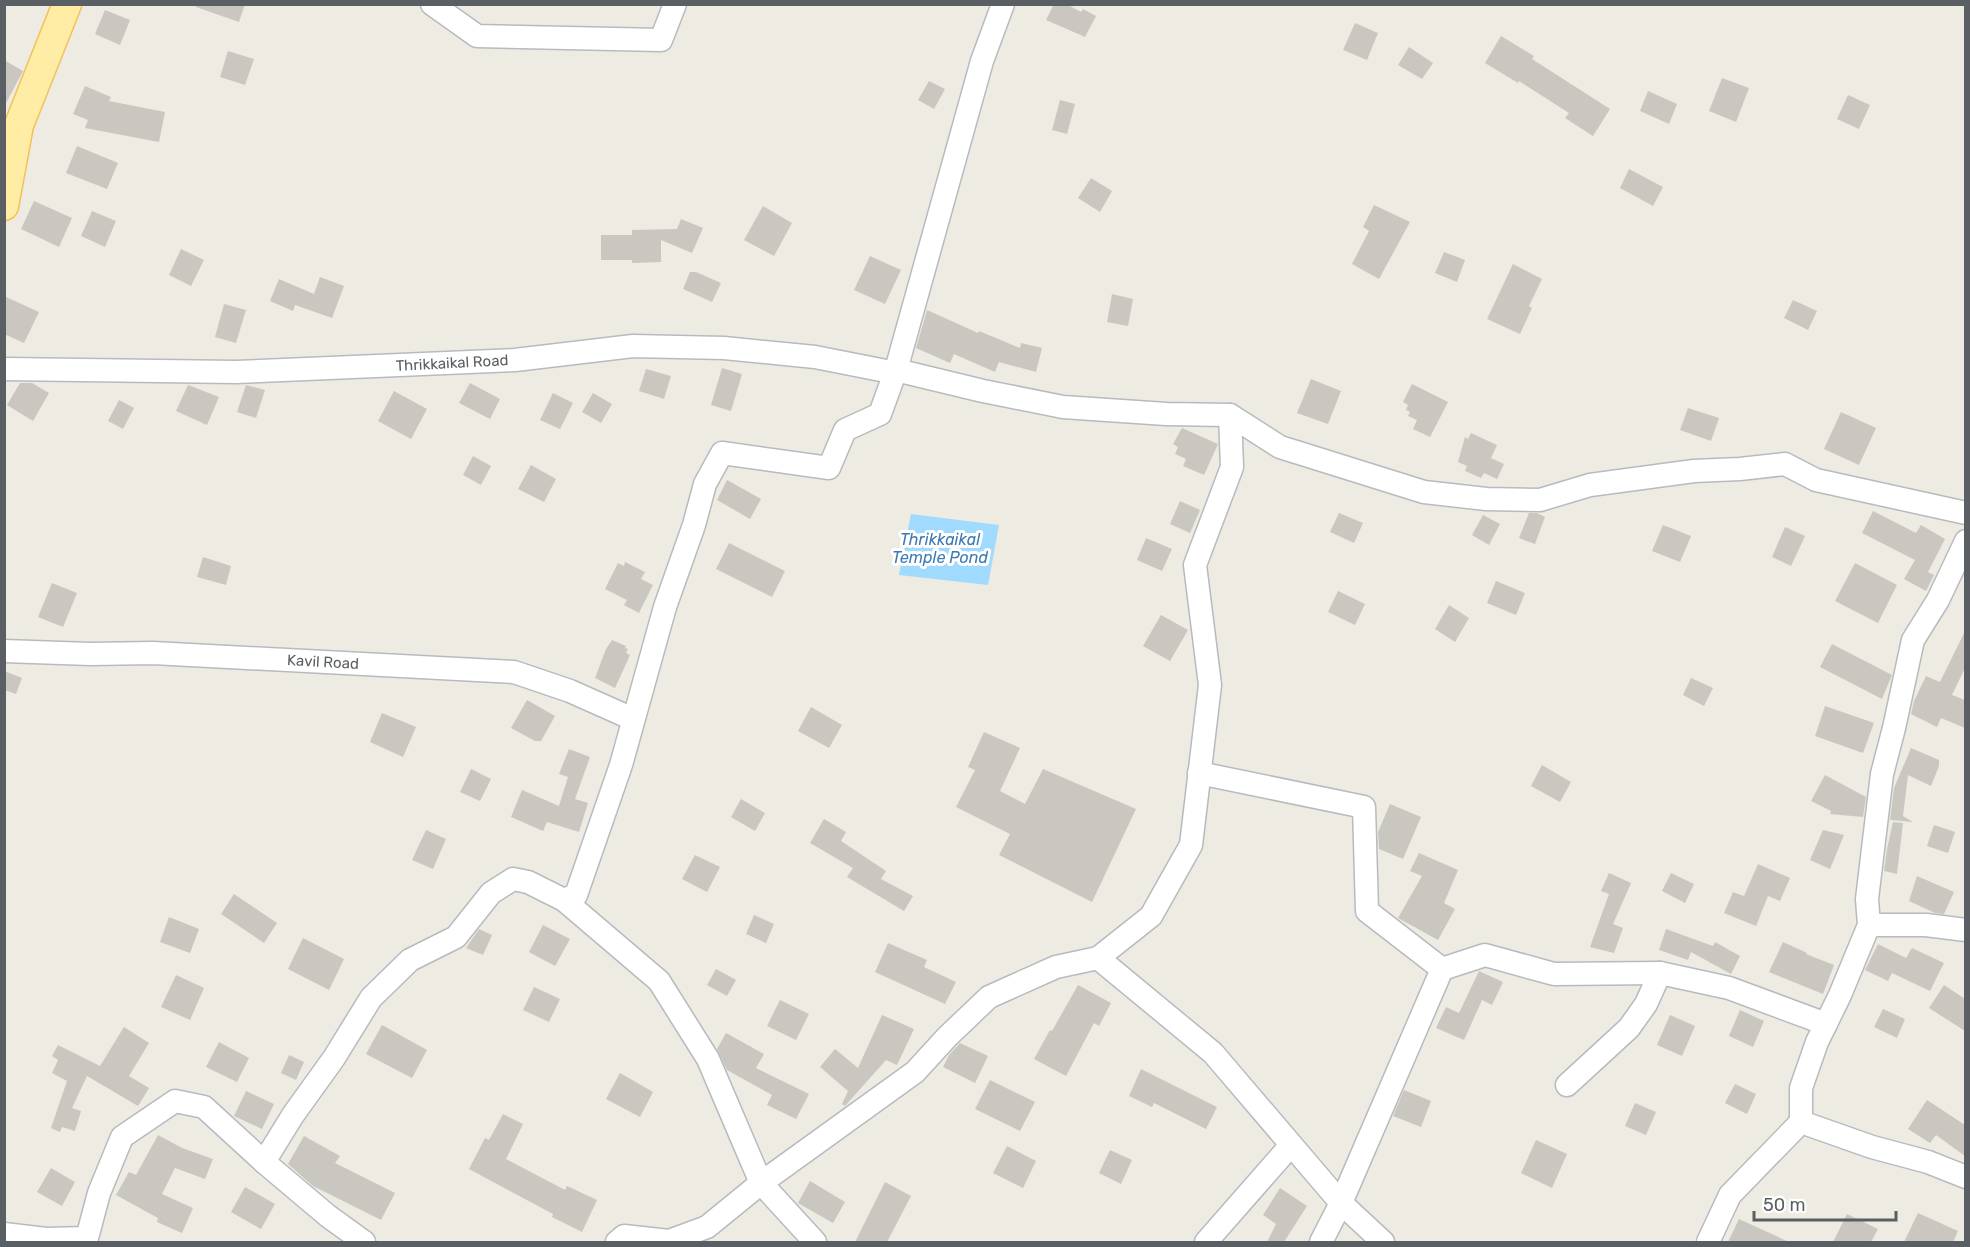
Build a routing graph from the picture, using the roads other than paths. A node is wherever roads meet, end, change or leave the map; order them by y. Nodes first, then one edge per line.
1 (67, 4) edge
2 (432, 4) edge
3 (675, 4) edge
4 (1003, 4) edge
5 (4, 206) edge
6 (4, 369) edge
7 (896, 370) junction
8 (1230, 415) junction
9 (1965, 513) edge
10 (1965, 541) edge
11 (4, 651) edge
12 (633, 719) junction
13 (1199, 773) junction
14 (564, 900) junction
15 (1869, 925) junction
16 (1965, 930) edge
17 (1098, 958) junction
18 (1442, 969) junction
19 (1660, 973) junction
20 (1826, 1024) junction
21 (1567, 1085) dead end
22 (1801, 1122) junction
23 (1291, 1145) junction
24 (264, 1162) junction
25 (1965, 1178) edge
26 (761, 1183) junction
27 (1341, 1203) junction
28 (4, 1234) edge
29 (87, 1240) edge
30 (364, 1242) edge
31 (617, 1242) edge
32 (815, 1242) edge
33 (1206, 1242) edge
34 (1321, 1242) edge
35 (1383, 1242) edge
36 (1708, 1242) edge

1 - 5 main road
2 - 3 street
4 - 7 street
6 - 7 street, Thrikkaikal Road
7 - 8 street, Thrikkaikal Road
7 - 12 street
8 - 9 street
8 - 13 street
10 - 15 street
11 - 12 street, Kavil Road
12 - 14 street
13 - 17 street
13 - 18 street
14 - 24 street
14 - 26 street
15 - 16 street
15 - 20 street
17 - 23 street
17 - 26 street
18 - 19 street
18 - 27 street
19 - 20 street
19 - 21 street
20 - 22 street
22 - 25 street
22 - 36 street
23 - 27 street
23 - 33 street
24 - 29 street
24 - 30 street
26 - 31 street
26 - 32 street
27 - 34 street
27 - 35 street
28 - 29 street

